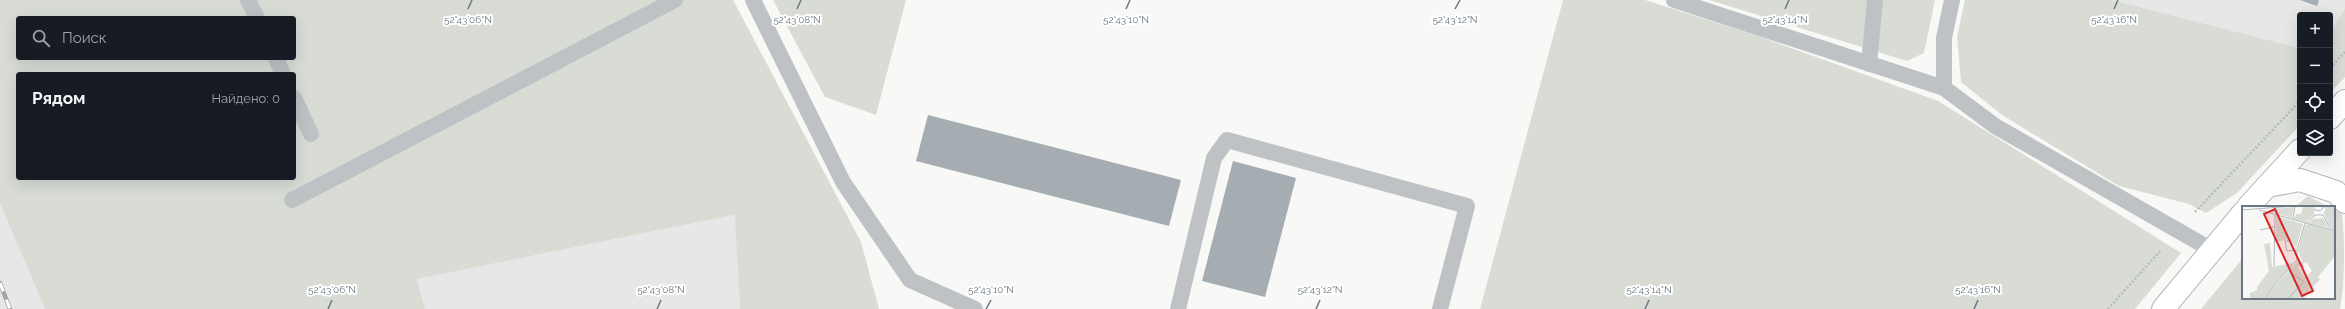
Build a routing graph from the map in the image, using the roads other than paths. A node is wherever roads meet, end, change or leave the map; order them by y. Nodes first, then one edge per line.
1 (248, 0) edge
2 (675, 0) edge
3 (753, 0) edge
4 (1674, 0) edge
5 (1875, 0) edge
6 (1952, 0) edge
7 (256, 16) edge
8 (277, 60) edge
9 (1869, 64) junction
10 (282, 72) edge
11 (1944, 88) junction
12 (2345, 101) edge
13 (296, 102) edge
14 (2333, 115) edge
15 (311, 134) dead end
16 (2297, 153) edge
17 (2268, 186) junction
18 (292, 200) dead end
19 (2345, 202) edge
20 (2249, 206) edge
21 (2242, 214) edge
22 (2212, 250) junction
23 (975, 309) edge
24 (1178, 309) edge
25 (1440, 309) edge
26 (2163, 309) edge

1 - 7 lane
2 - 18 lane
3 - 23 lane
4 - 9 lane
5 - 9 lane
6 - 11 lane
8 - 10 lane
9 - 11 lane
11 - 22 lane
12 - 14 main road
13 - 15 lane
16 - 17 main road
17 - 19 main road
17 - 20 main road
21 - 22 main road
22 - 26 main road
24 - 25 lane

